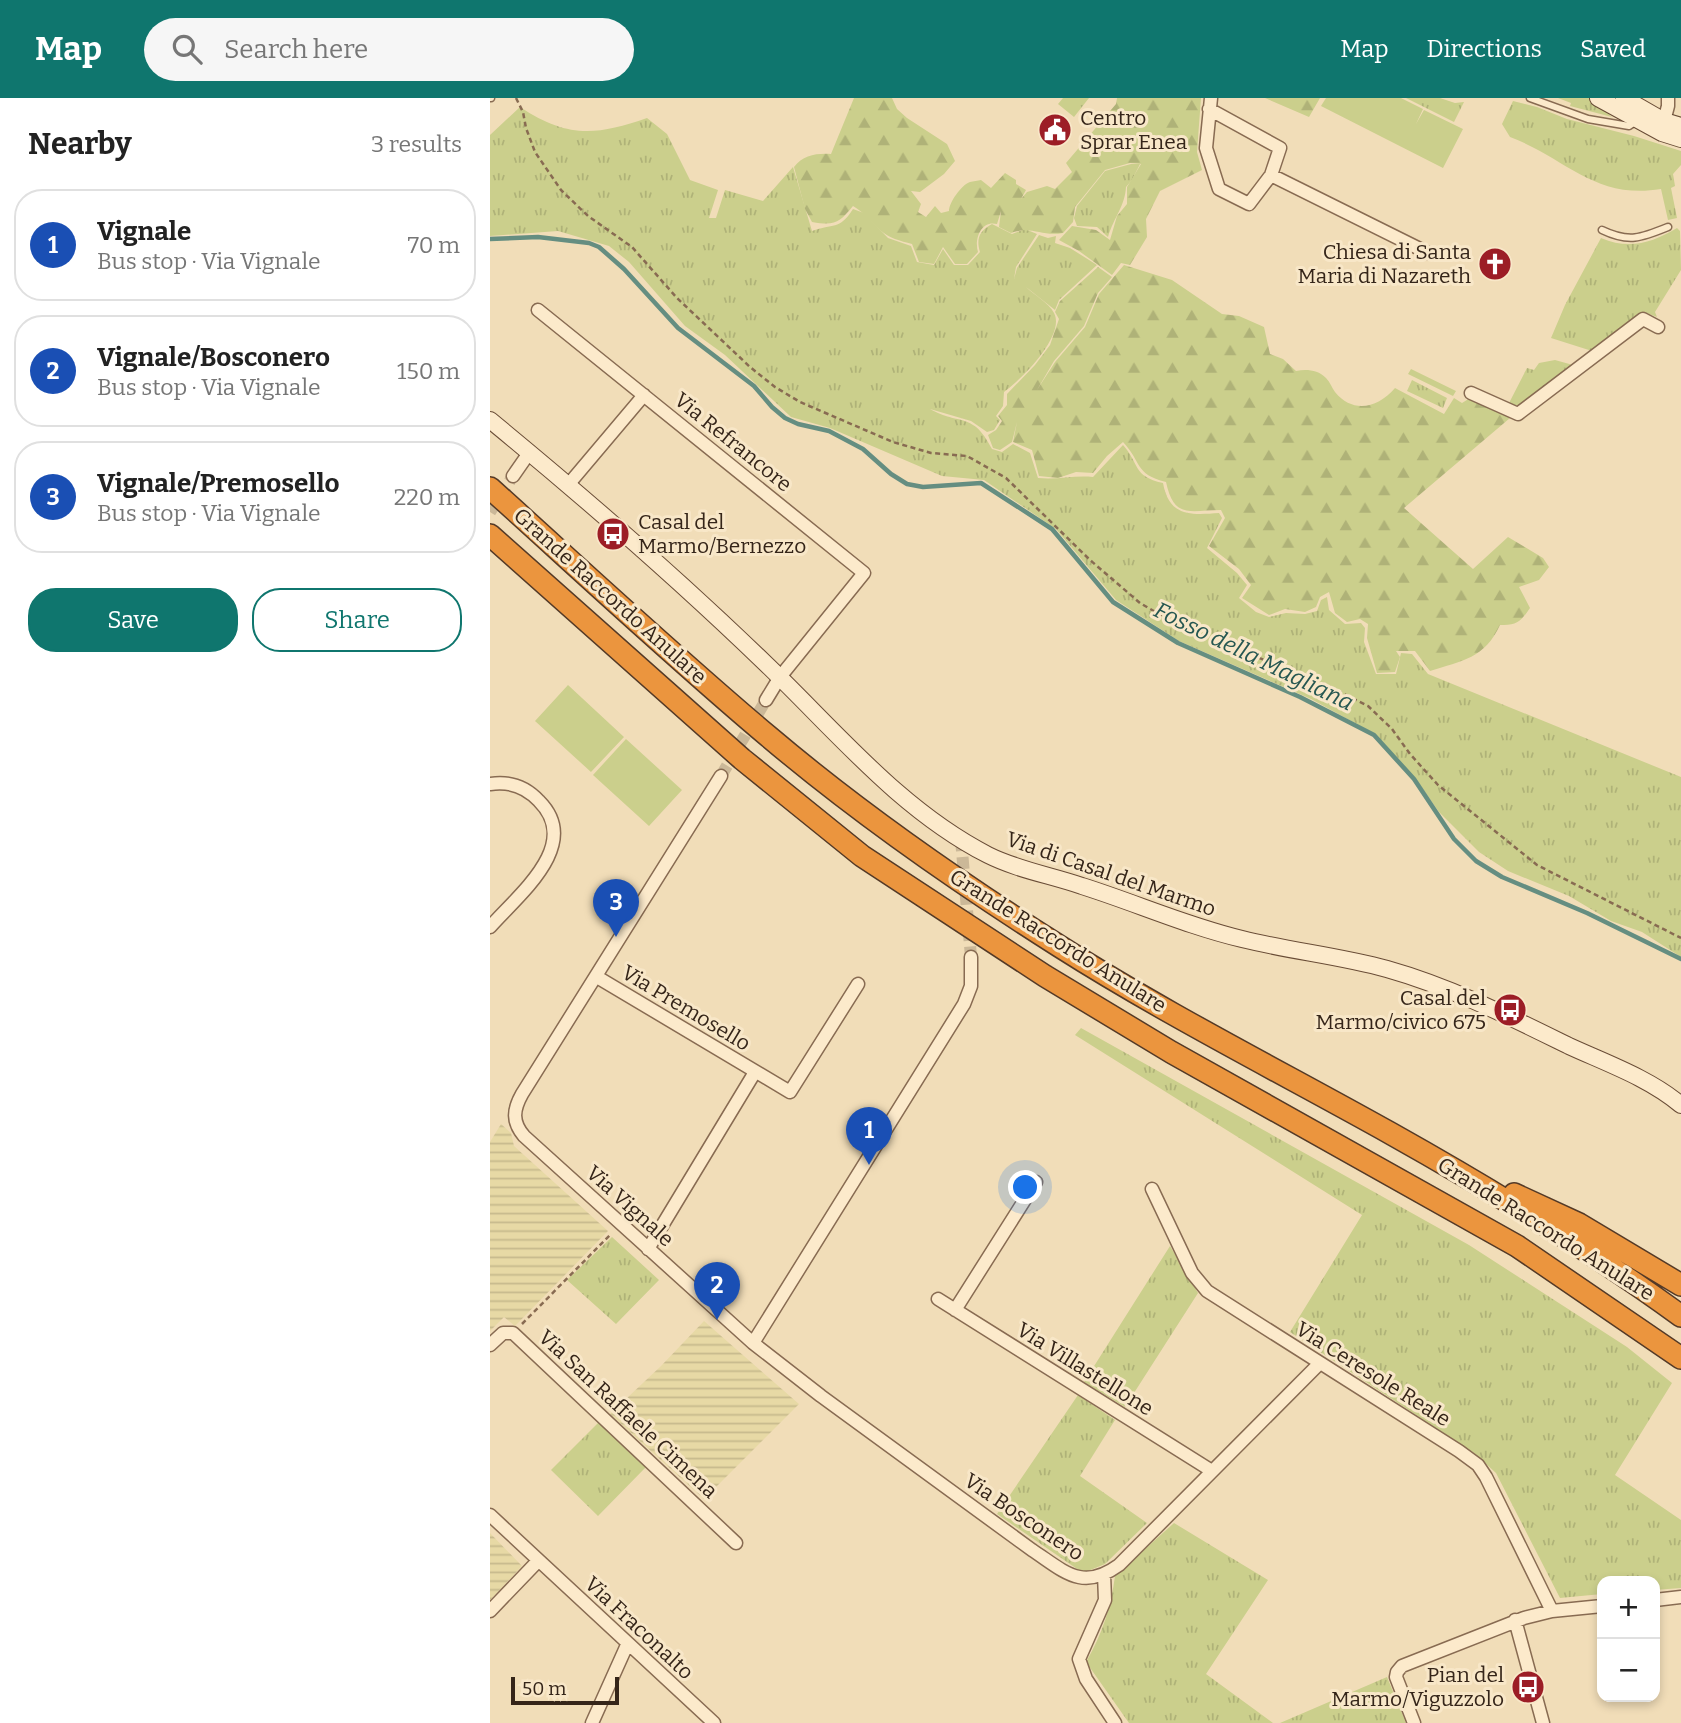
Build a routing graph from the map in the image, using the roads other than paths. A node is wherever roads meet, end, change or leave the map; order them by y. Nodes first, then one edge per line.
1 (1530, 98) edge
2 (1598, 98) edge
3 (1624, 98) edge
4 (1668, 98) edge
5 (1210, 103) edge
6 (1637, 121) junction
7 (1664, 121) junction
8 (1681, 126) edge
9 (1681, 139) edge
10 (1271, 176) junction
11 (1668, 227) dead end
12 (1602, 230) dead end
13 (1427, 253) dead end
14 (538, 310) dead end
15 (1658, 327) dead end
16 (1471, 393) dead end
17 (644, 396) junction
18 (490, 420) edge
19 (529, 453) junction
20 (513, 476) tunnel mouth
21 (568, 485) junction
22 (490, 488) edge
23 (490, 535) edge
24 (780, 677) junction
25 (766, 700) tunnel mouth
26 (721, 776) tunnel mouth
27 (490, 783) edge
28 (490, 927) edge
29 (971, 957) tunnel mouth
30 (597, 977) junction
31 (858, 984) dead end
32 (755, 1072) junction
33 (1681, 1105) edge
34 (1461, 1174) junction
35 (1036, 1182) dead end
36 (1152, 1189) dead end
37 (648, 1249) junction
38 (1681, 1284) edge
39 (937, 1299) dead end
40 (955, 1310) junction
41 (1681, 1316) edge
42 (753, 1343) junction
43 (490, 1345) edge
44 (1681, 1358) edge
45 (1319, 1364) junction
46 (1212, 1471) junction
47 (490, 1515) edge
48 (736, 1543) dead end
49 (538, 1561) junction
50 (1104, 1574) junction
51 (1681, 1597) edge
52 (1660, 1599) edge
53 (1597, 1606) edge
54 (490, 1611) edge
55 (1552, 1611) junction
56 (1515, 1620) junction
57 (627, 1645) junction
58 (592, 1723) edge
59 (714, 1723) edge
60 (1115, 1723) edge
61 (1414, 1723) edge
62 (1544, 1723) edge

1 - 6 lane
2 - 6 main road
3 - 7 main road
4 - 7 street
5 - 10 street
5 - 10 street
6 - 9 main road
7 - 8 main road
10 - 13 street
11 - 12 lane
14 - 17 street, Via Refrancore
15 - 16 street
17 - 21 street
17 - 24 street, Via Refrancore
18 - 19 main road, Via di Casal del Marmo
19 - 20 street
19 - 21 main road, Via di Casal del Marmo
21 - 24 main road, Via di Casal del Marmo
22 - 34 highway, Grande Raccordo Anulare
23 - 44 highway, Grande Raccordo Anulare
24 - 25 street
24 - 33 main road, Via di Casal del Marmo
26 - 30 street, Via Vignale
27 - 28 street
29 - 42 street
30 - 32 street, Via Premosello
30 - 37 street, Via Vignale
31 - 32 street, Via Premosello
32 - 37 street, Via Premosello
34 - 38 highway
34 - 41 highway, Grande Raccordo Anulare
35 - 40 street
36 - 45 street, Via Ceresole Reale
37 - 42 street, Via Vignale
39 - 40 street, Via Villastellone
40 - 46 street, Via Villastellone
42 - 50 street, Via Bosconero
43 - 48 street, Via San Raffaele Cimena
45 - 46 street, Via Bosconero
45 - 55 street, Via Ceresole Reale
46 - 50 street, Via Bosconero
47 - 49 street, Via Fraconalto
49 - 54 street
49 - 57 street, Via Fraconalto
50 - 60 street
51 - 52 street
53 - 55 street
55 - 56 street
56 - 61 street
56 - 62 street
57 - 58 street
57 - 59 street, Via Fraconalto

